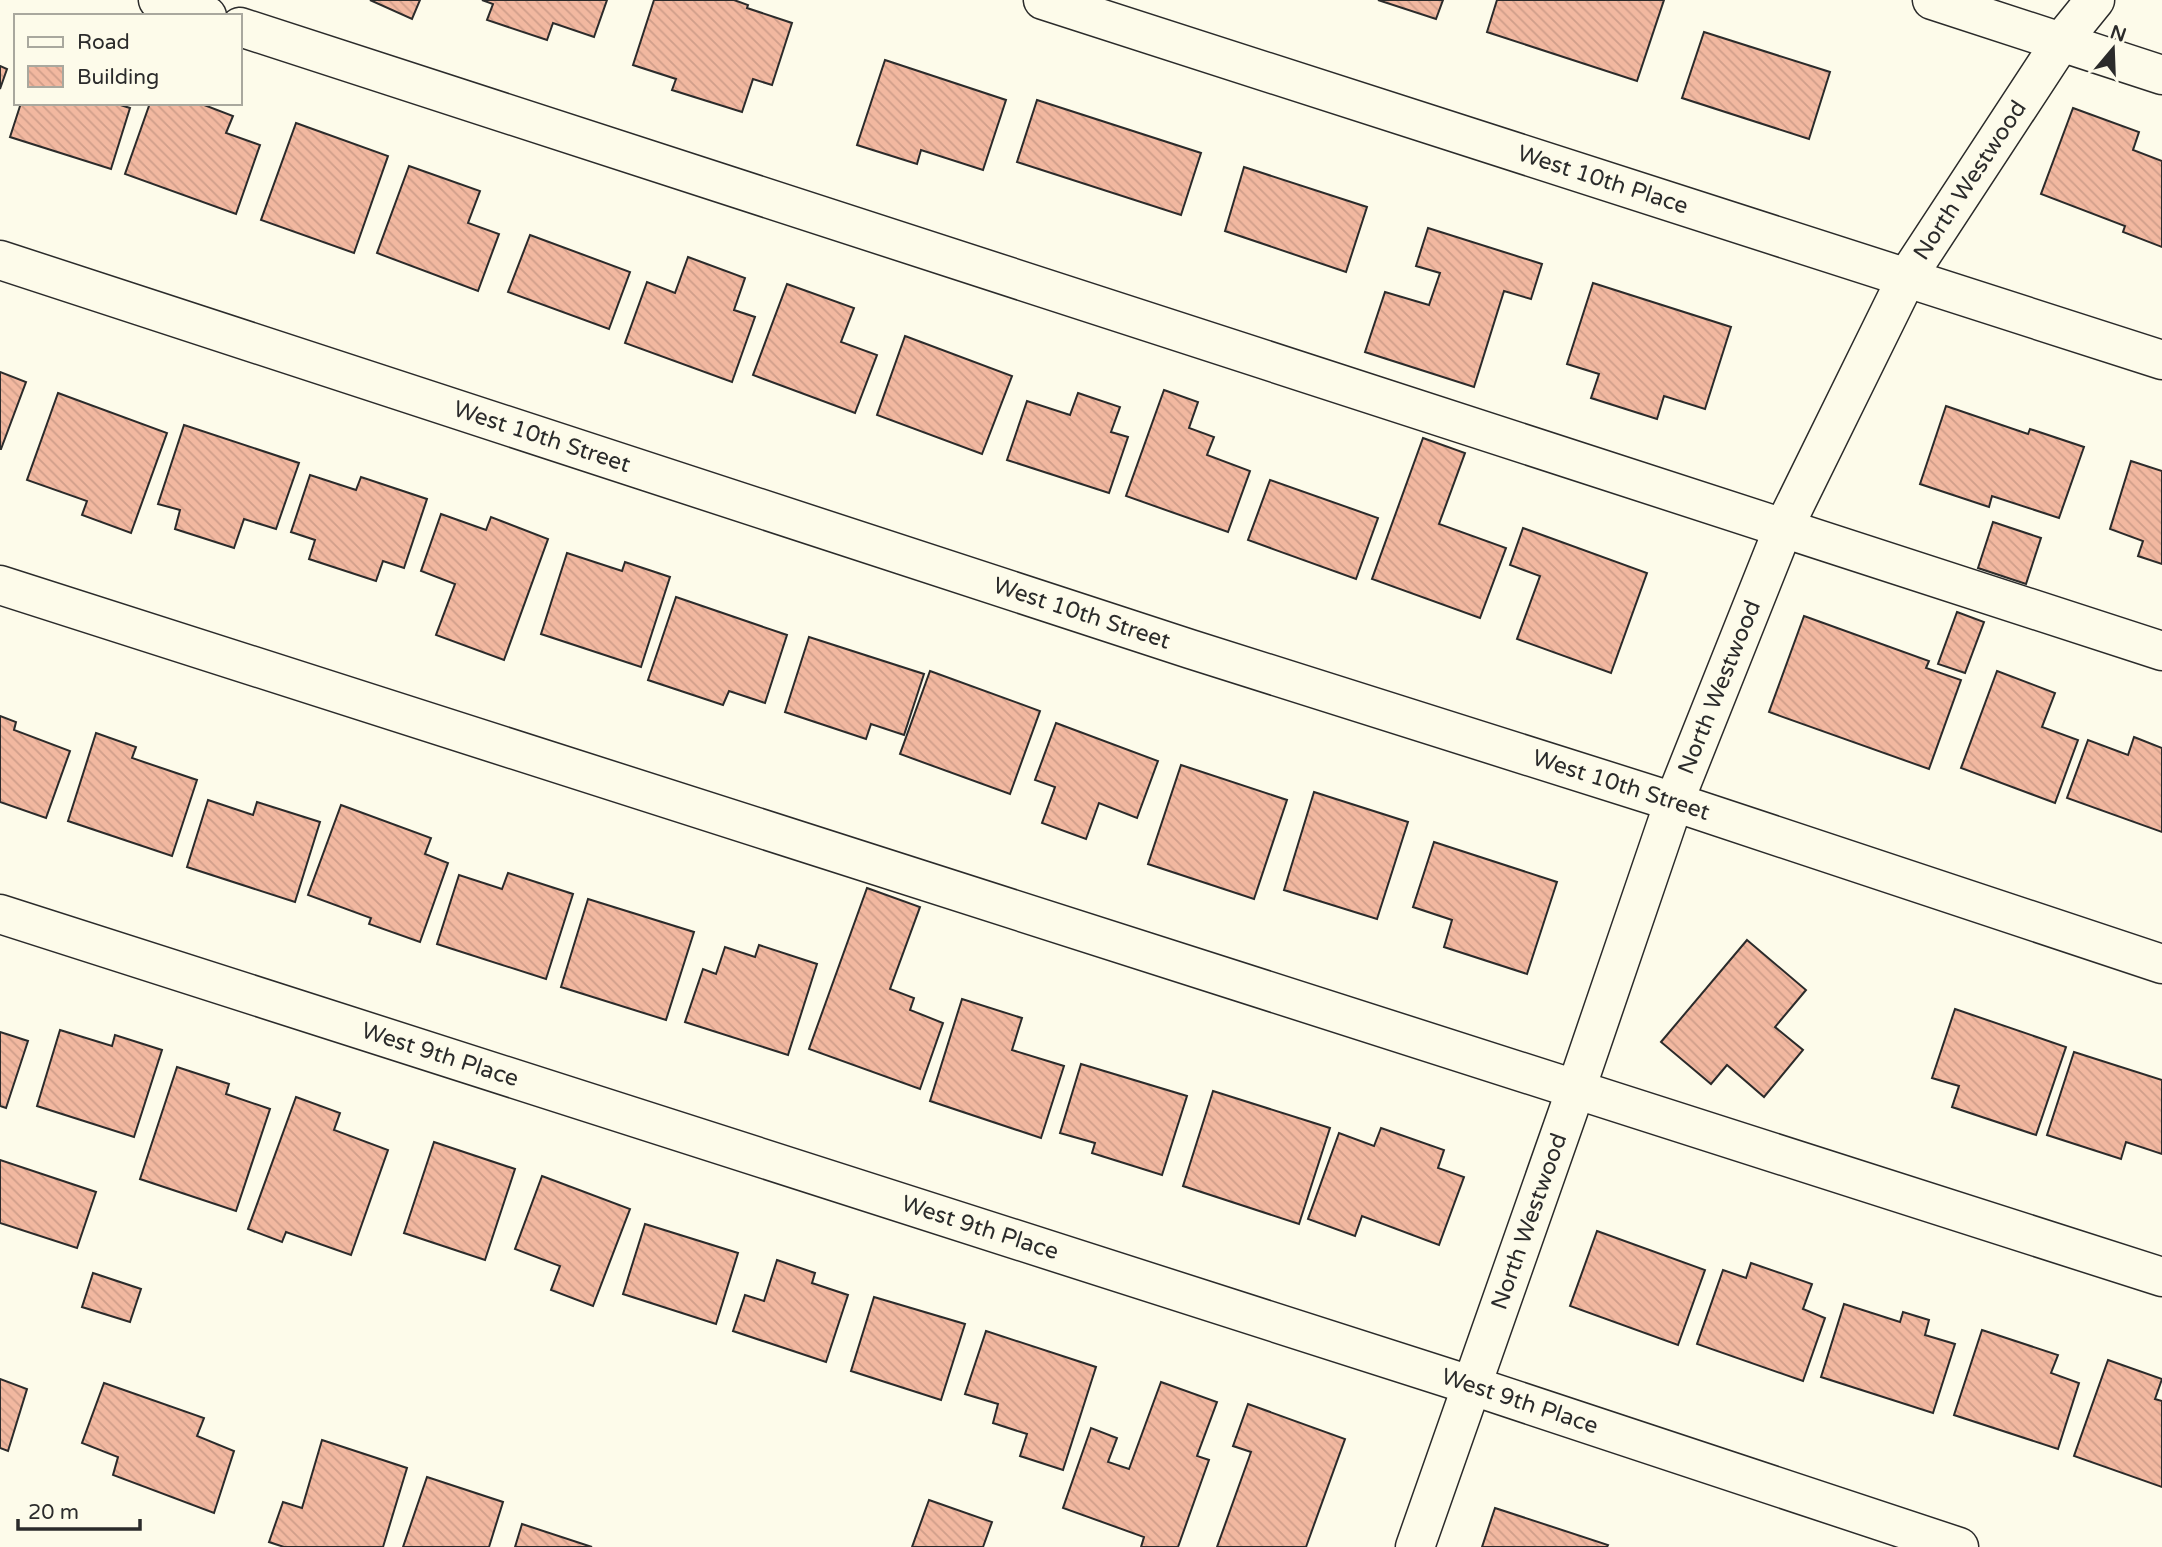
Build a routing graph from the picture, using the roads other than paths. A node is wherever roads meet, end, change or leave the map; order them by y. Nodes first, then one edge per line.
1 (158, 0) edge
2 (1043, 0) edge
3 (1932, 0) edge
4 (2095, 0) edge
5 (200, 14) edge
6 (242, 28) edge
7 (2061, 42) junction
8 (2162, 75) edge
9 (0, 260) edge
10 (1907, 277) junction
11 (2162, 360) edge
12 (1783, 528) junction
13 (0, 585) edge
14 (2162, 651) edge
15 (1674, 802) junction
16 (0, 914) edge
17 (2162, 964) edge
18 (1576, 1089) junction
19 (2162, 1277) edge
20 (1473, 1386) junction
21 (1415, 1547) edge
22 (1959, 1547) edge

1 - 5 street
2 - 10 street, West 10th Place
3 - 7 street
4 - 7 street, North Westwood
6 - 12 street
7 - 8 street
7 - 10 street, North Westwood
9 - 15 street, West 10th Street
10 - 11 street, West 10th Place
10 - 12 street, North Westwood
12 - 14 street
12 - 15 street, North Westwood
13 - 18 street
15 - 17 street, West 10th Street
15 - 18 street, North Westwood
16 - 20 street, West 9th Place
18 - 19 street
18 - 20 street, North Westwood
20 - 21 street, North Westwood
20 - 22 street, West 9th Place

